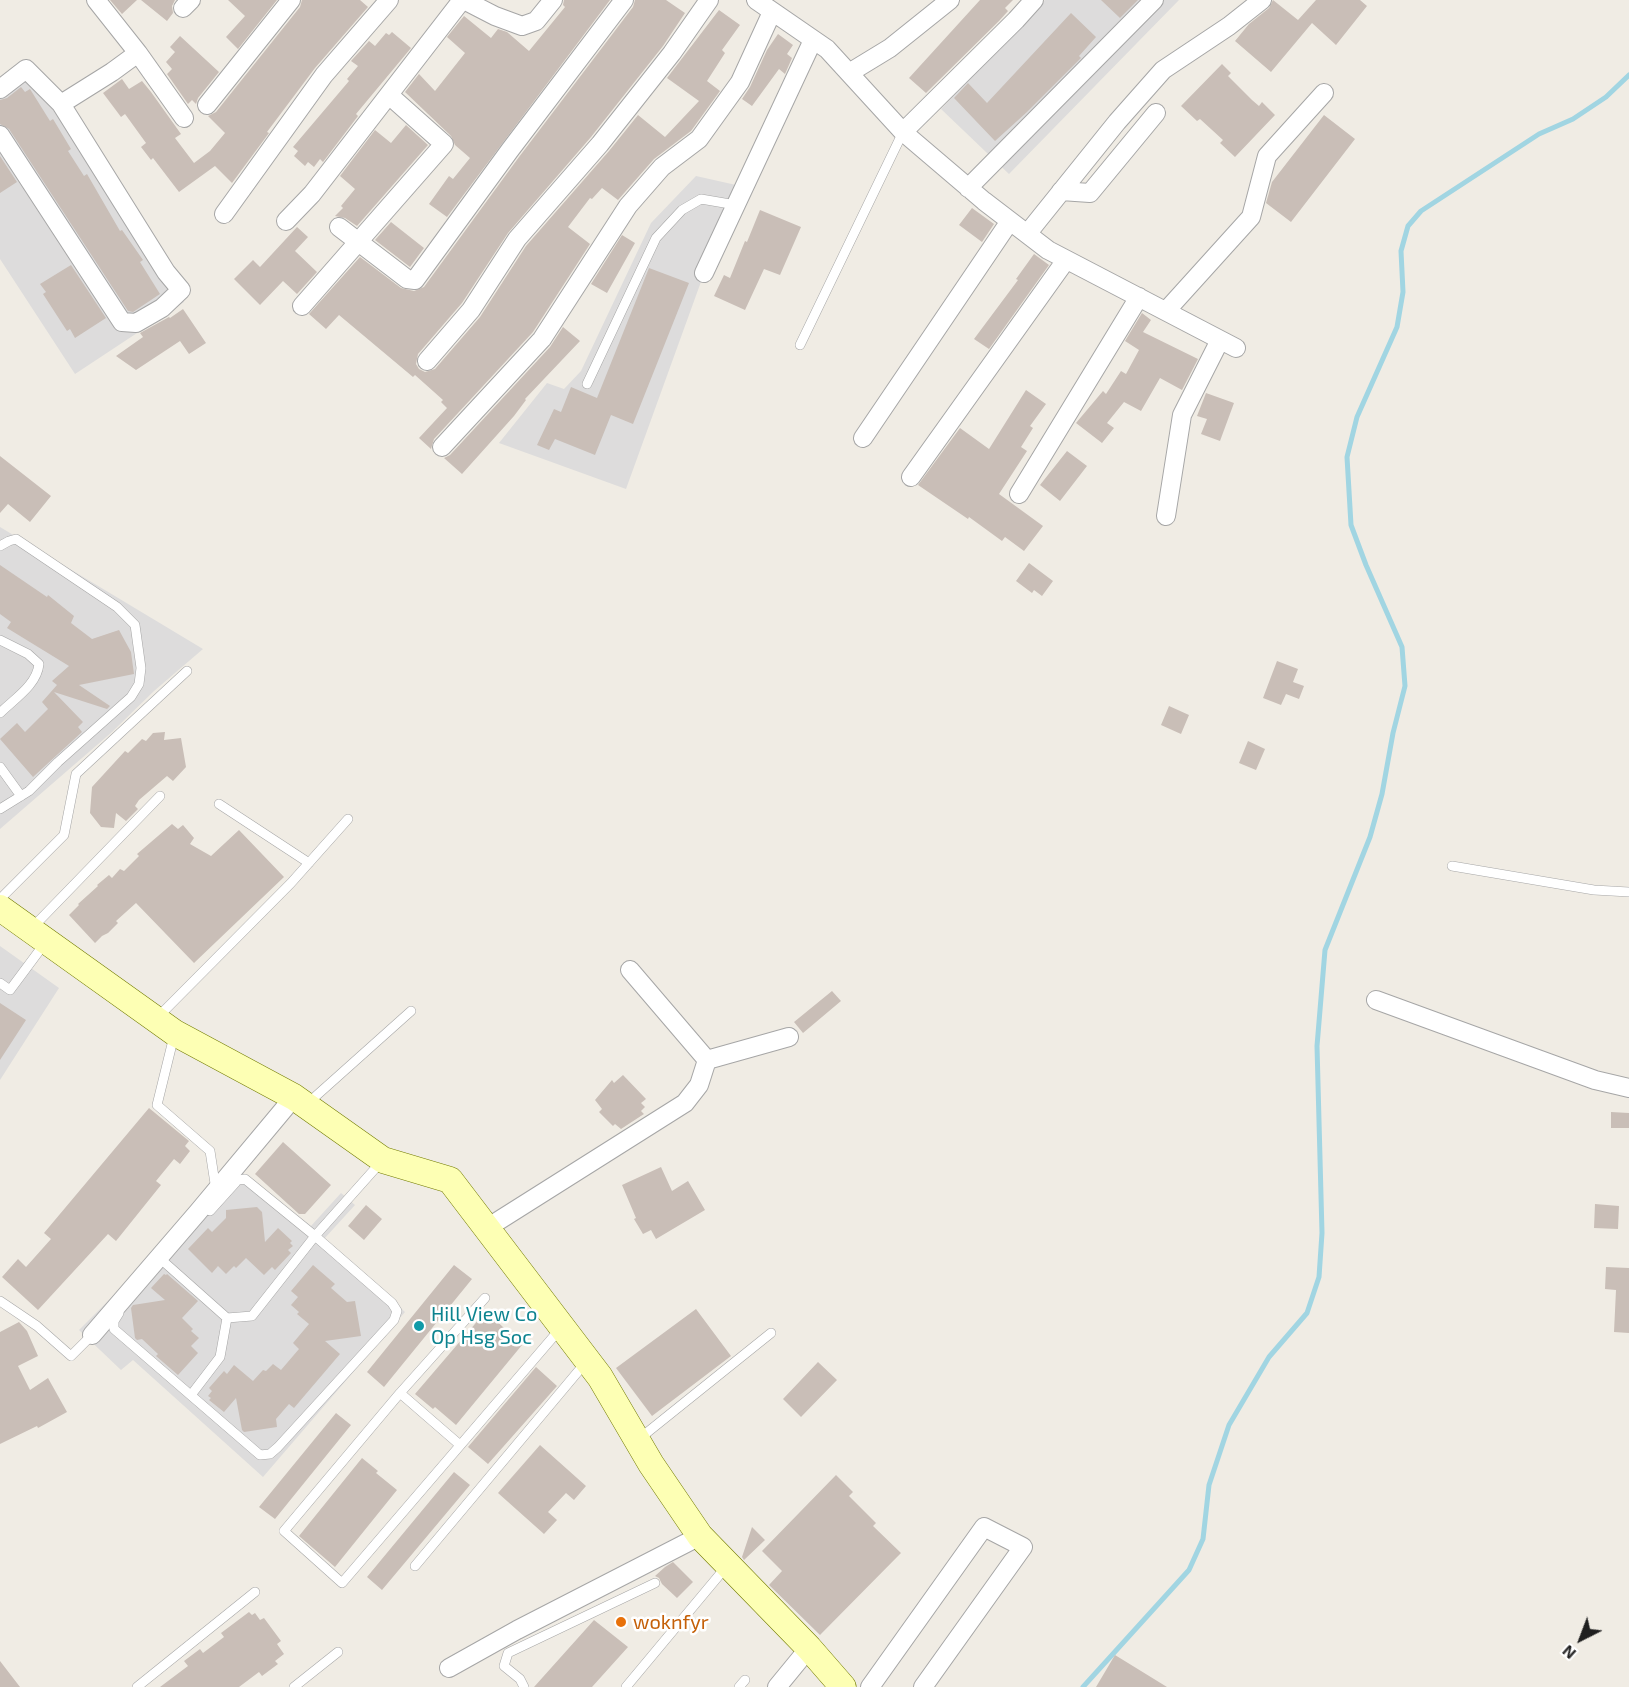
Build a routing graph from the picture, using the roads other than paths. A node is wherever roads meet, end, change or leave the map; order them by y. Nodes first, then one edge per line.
1 (96, 0) edge
2 (291, 0) edge
3 (389, 0) edge
4 (463, 0) edge
5 (553, 0) edge
6 (624, 0) edge
7 (709, 0) edge
8 (756, 0) edge
9 (950, 0) edge
10 (1034, 0) edge
11 (1154, 0) edge
12 (1262, 0) edge
13 (772, 12) junction
14 (813, 40) junction
15 (138, 53) junction
16 (849, 73) junction
17 (0, 89) edge
18 (1324, 93) dead end
19 (389, 95) junction
20 (61, 104) junction
21 (207, 105) dead end
22 (1156, 113) dead end
23 (184, 118) dead end
24 (903, 132) junction
25 (0, 135) edge
26 (969, 188) junction
27 (1061, 191) junction
28 (736, 205) junction
29 (224, 214) dead end
30 (286, 221) dead end
31 (1010, 221) junction
32 (339, 227) dead end
33 (1027, 234) junction
34 (359, 243) junction
35 (1066, 260) junction
36 (704, 273) dead end
37 (1139, 297) junction
38 (302, 306) dead end
39 (1166, 311) junction
40 (800, 345) dead end
41 (428, 361) dead end
42 (587, 384) dead end
43 (863, 438) dead end
44 (442, 447) dead end
45 (911, 477) dead end
46 (1019, 494) dead end
47 (1166, 516) dead end
48 (0, 546) edge
49 (0, 640) edge
50 (187, 671) dead end
51 (0, 713) edge
52 (0, 767) edge
53 (21, 796) junction
54 (160, 796) dead end
55 (219, 804) dead end
56 (0, 808) edge
57 (348, 819) dead end
58 (309, 863) junction
59 (1452, 866) dead end
60 (1629, 892) edge
61 (0, 899) edge
62 (0, 908) edge
63 (38, 935) junction
64 (630, 970) dead end
65 (0, 983) edge
66 (1376, 1000) dead end
67 (411, 1011) dead end
68 (165, 1027) junction
69 (789, 1037) dead end
70 (708, 1060) junction
71 (1629, 1088) edge
72 (300, 1101) junction
73 (383, 1160) junction
74 (216, 1191) junction
75 (487, 1228) junction
76 (315, 1236) junction
77 (165, 1262) junction
78 (485, 1298) dead end
79 (0, 1301) edge
80 (227, 1318) junction
81 (561, 1327) junction
82 (771, 1333) dead end
83 (92, 1335) joint
84 (588, 1360) junction
85 (400, 1393) junction
86 (191, 1395) junction
87 (638, 1441) junction
88 (460, 1445) junction
89 (700, 1536) junction
90 (728, 1564) junction
91 (415, 1566) dead end
92 (655, 1582) dead end
93 (255, 1592) dead end
94 (809, 1648) junction
95 (338, 1652) dead end
96 (449, 1668) dead end
97 (137, 1687) edge
98 (294, 1687) edge
99 (524, 1687) edge
100 (626, 1687) edge
101 (777, 1687) edge
102 (843, 1687) edge
103 (870, 1687) edge
104 (923, 1687) edge

1 - 15 street
2 - 21 street
3 - 29 street
4 - 5 street
4 - 19 street
6 - 34 street
7 - 41 street
8 - 13 street
9 - 16 street
10 - 24 street
11 - 26 street
12 - 27 street
13 - 14 street
13 - 44 street
14 - 16 street
14 - 28 street
15 - 20 street
15 - 23 street
16 - 24 street
17 - 20 street
18 - 39 street
19 - 30 street
19 - 34 street
20 - 25 street
22 - 27 street
24 - 26 street
24 - 40 lane
26 - 31 street
27 - 33 street
28 - 36 street
28 - 42 lane
31 - 33 street
31 - 43 street
32 - 34 street
33 - 35 street
34 - 38 street
35 - 37 street
35 - 45 street
37 - 39 street
37 - 46 street
39 - 47 street
48 - 53 lane
49 - 51 lane
50 - 61 lane
52 - 53 lane
53 - 56 lane
54 - 63 lane
55 - 58 lane
57 - 58 lane
58 - 68 lane
59 - 60 lane
62 - 63 street
63 - 65 lane
63 - 68 street
64 - 70 street
66 - 71 street
67 - 72 lane
68 - 72 street
68 - 74 lane
69 - 70 street
70 - 75 street
72 - 73 street
72 - 74 street
73 - 75 street
73 - 76 lane
74 - 83 street
75 - 81 street
76 - 77 lane
76 - 80 lane
76 - 86 lane
77 - 80 lane
77 - 86 lane
78 - 85 lane
79 - 83 lane
80 - 86 lane
81 - 84 street
81 - 88 lane
82 - 87 lane
84 - 87 street
84 - 91 lane
85 - 88 lane
85 - 88 lane
87 - 89 street
89 - 90 street
89 - 96 street
90 - 94 street
90 - 100 lane
92 - 99 lane
93 - 97 lane
94 - 101 street
94 - 102 street
95 - 98 lane
103 - 104 street

